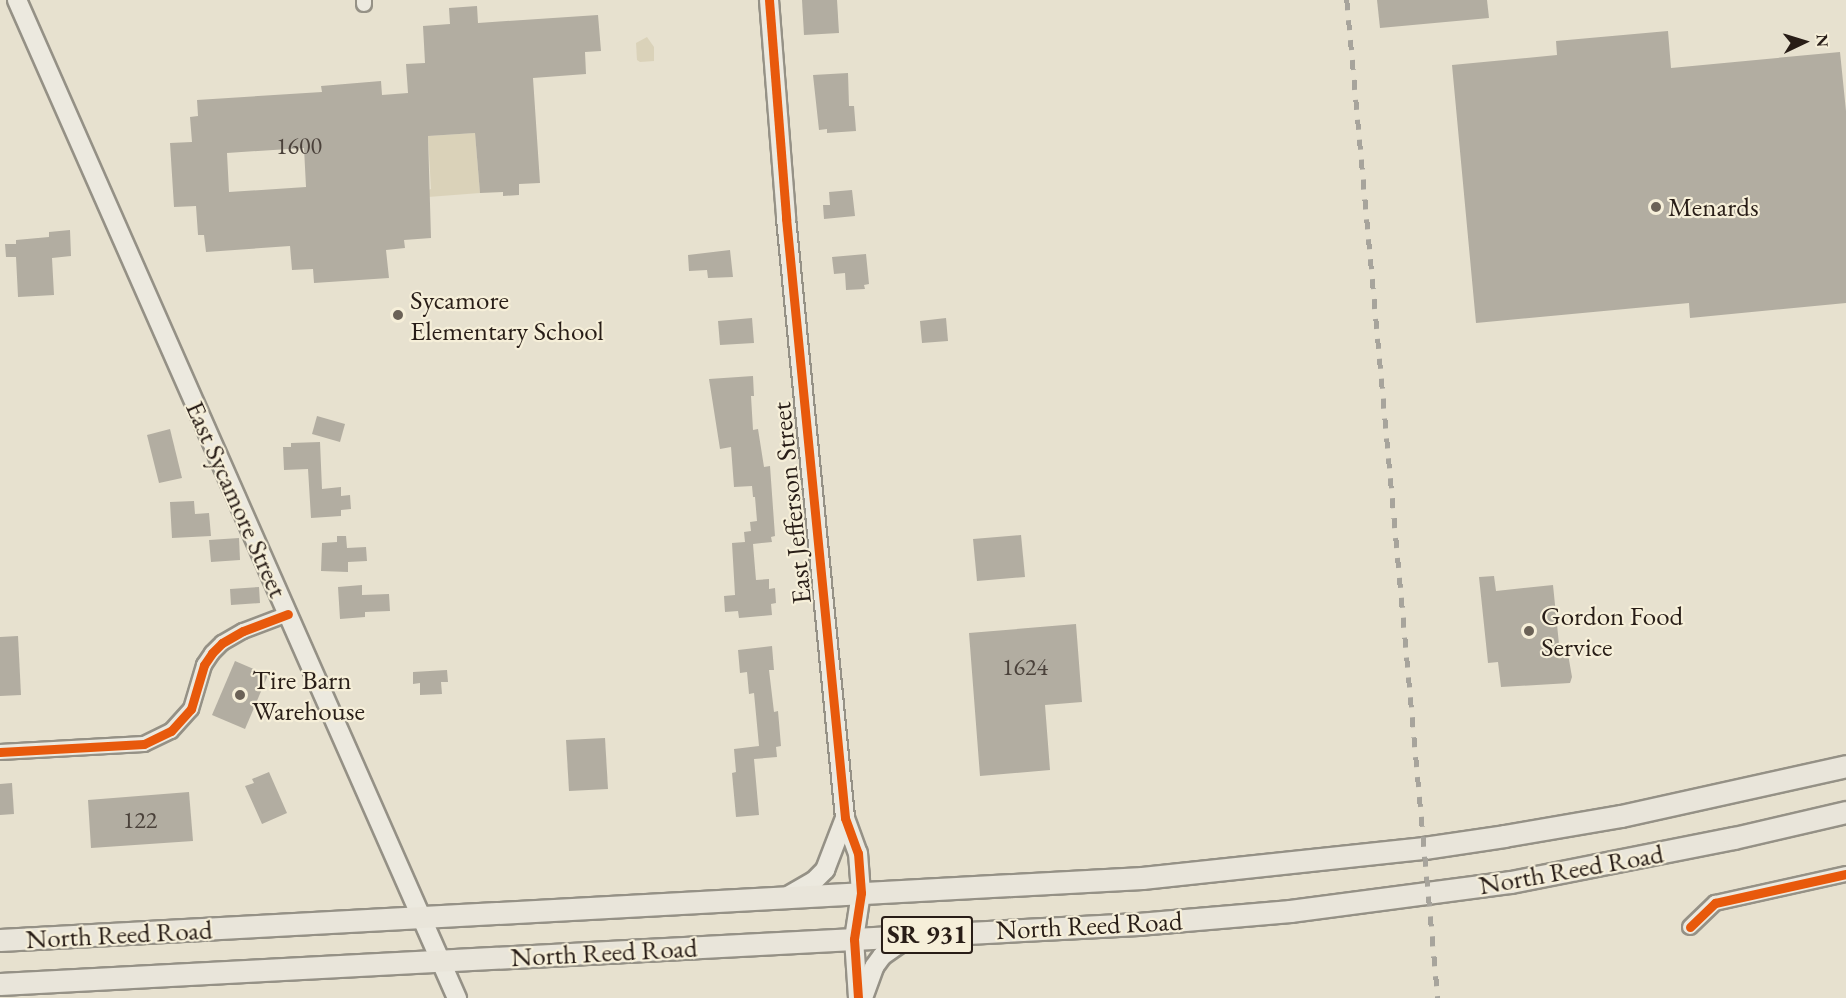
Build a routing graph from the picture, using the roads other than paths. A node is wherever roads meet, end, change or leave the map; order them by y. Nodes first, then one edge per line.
1 (17, 0) edge
2 (769, 0) edge
3 (288, 614) junction
4 (0, 752) edge
5 (1846, 766) edge
6 (1846, 812) edge
7 (845, 818) junction
8 (1846, 874) edge
9 (861, 893) junction
10 (786, 897) junction
11 (423, 919) junction
12 (1690, 927) dead end
13 (911, 936) junction
14 (854, 939) junction
15 (0, 940) edge
16 (441, 960) junction
17 (0, 984) edge
18 (458, 998) edge
19 (858, 998) edge
20 (862, 998) edge

1 - 3 street, East Sycamore Street
2 - 7 street, East Jefferson Street
3 - 4 street
3 - 11 street, East Sycamore Street
5 - 9 main road, North Reed Road / SR 931
6 - 13 main road, North Reed Road / SR 931
7 - 9 street, East Jefferson Street
7 - 10 street, East Jefferson Street
8 - 12 street
9 - 10 main road, North Reed Road / SR 931
9 - 14 street, East Jefferson Street
10 - 11 main road, North Reed Road / SR 931
11 - 15 main road, North Reed Road / SR 931
11 - 16 street, East Sycamore Street
13 - 14 main road, North Reed Road / SR 931
13 - 20 street
14 - 16 main road, North Reed Road / SR 931
14 - 19 street, East Jefferson Street
16 - 17 main road, North Reed Road / SR 931
16 - 18 street, East Sycamore Street

